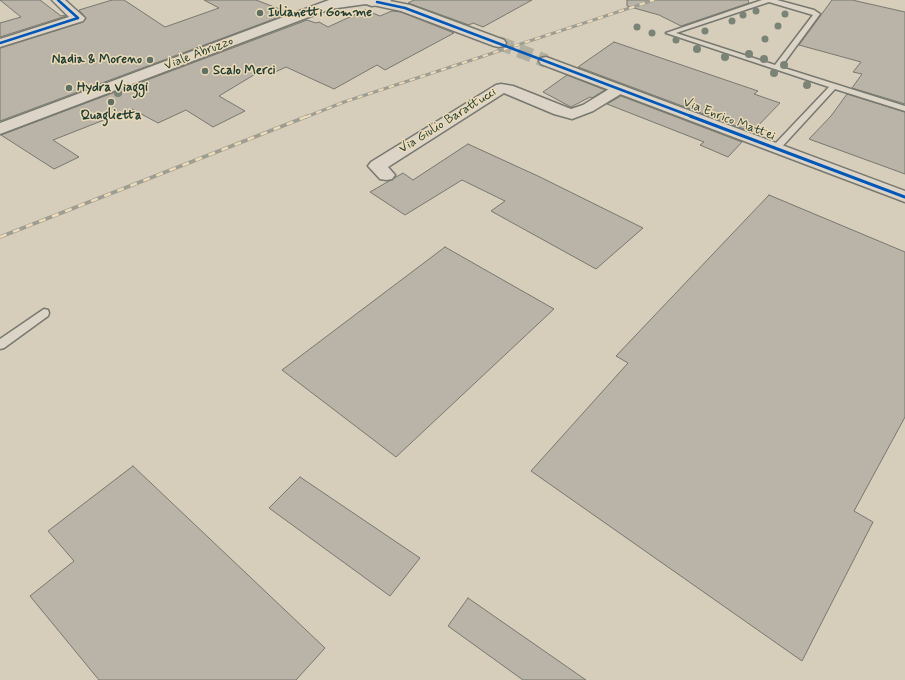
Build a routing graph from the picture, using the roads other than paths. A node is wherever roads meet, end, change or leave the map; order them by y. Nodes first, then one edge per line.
1 (58, 0) edge
2 (363, 0) edge
3 (769, 0) edge
4 (381, 1) edge
5 (336, 3) edge
6 (400, 4) edge
7 (0, 43) edge
8 (499, 43) tunnel mouth
9 (546, 61) tunnel mouth
10 (776, 68) junction
11 (834, 86) junction
12 (619, 89) junction
13 (905, 109) edge
14 (0, 129) edge
15 (776, 148) junction
16 (386, 175) dead end
17 (905, 197) edge
18 (44, 313) dead end
19 (0, 346) edge

1 - 7 street
2 - 4 street, Viale Abruzzo
2 - 5 street, Viale Abruzzo
3 - 10 lane
3 - 10 lane
4 - 6 street, Viale Abruzzo
5 - 14 street, Viale Abruzzo
6 - 8 street
9 - 12 street, Via Enrico Mattei
10 - 11 lane
11 - 13 lane
11 - 15 lane
12 - 15 street, Via Enrico Mattei
12 - 16 street, Via Giulio Barattucci
15 - 17 street, Via Enrico Mattei
18 - 19 lane

